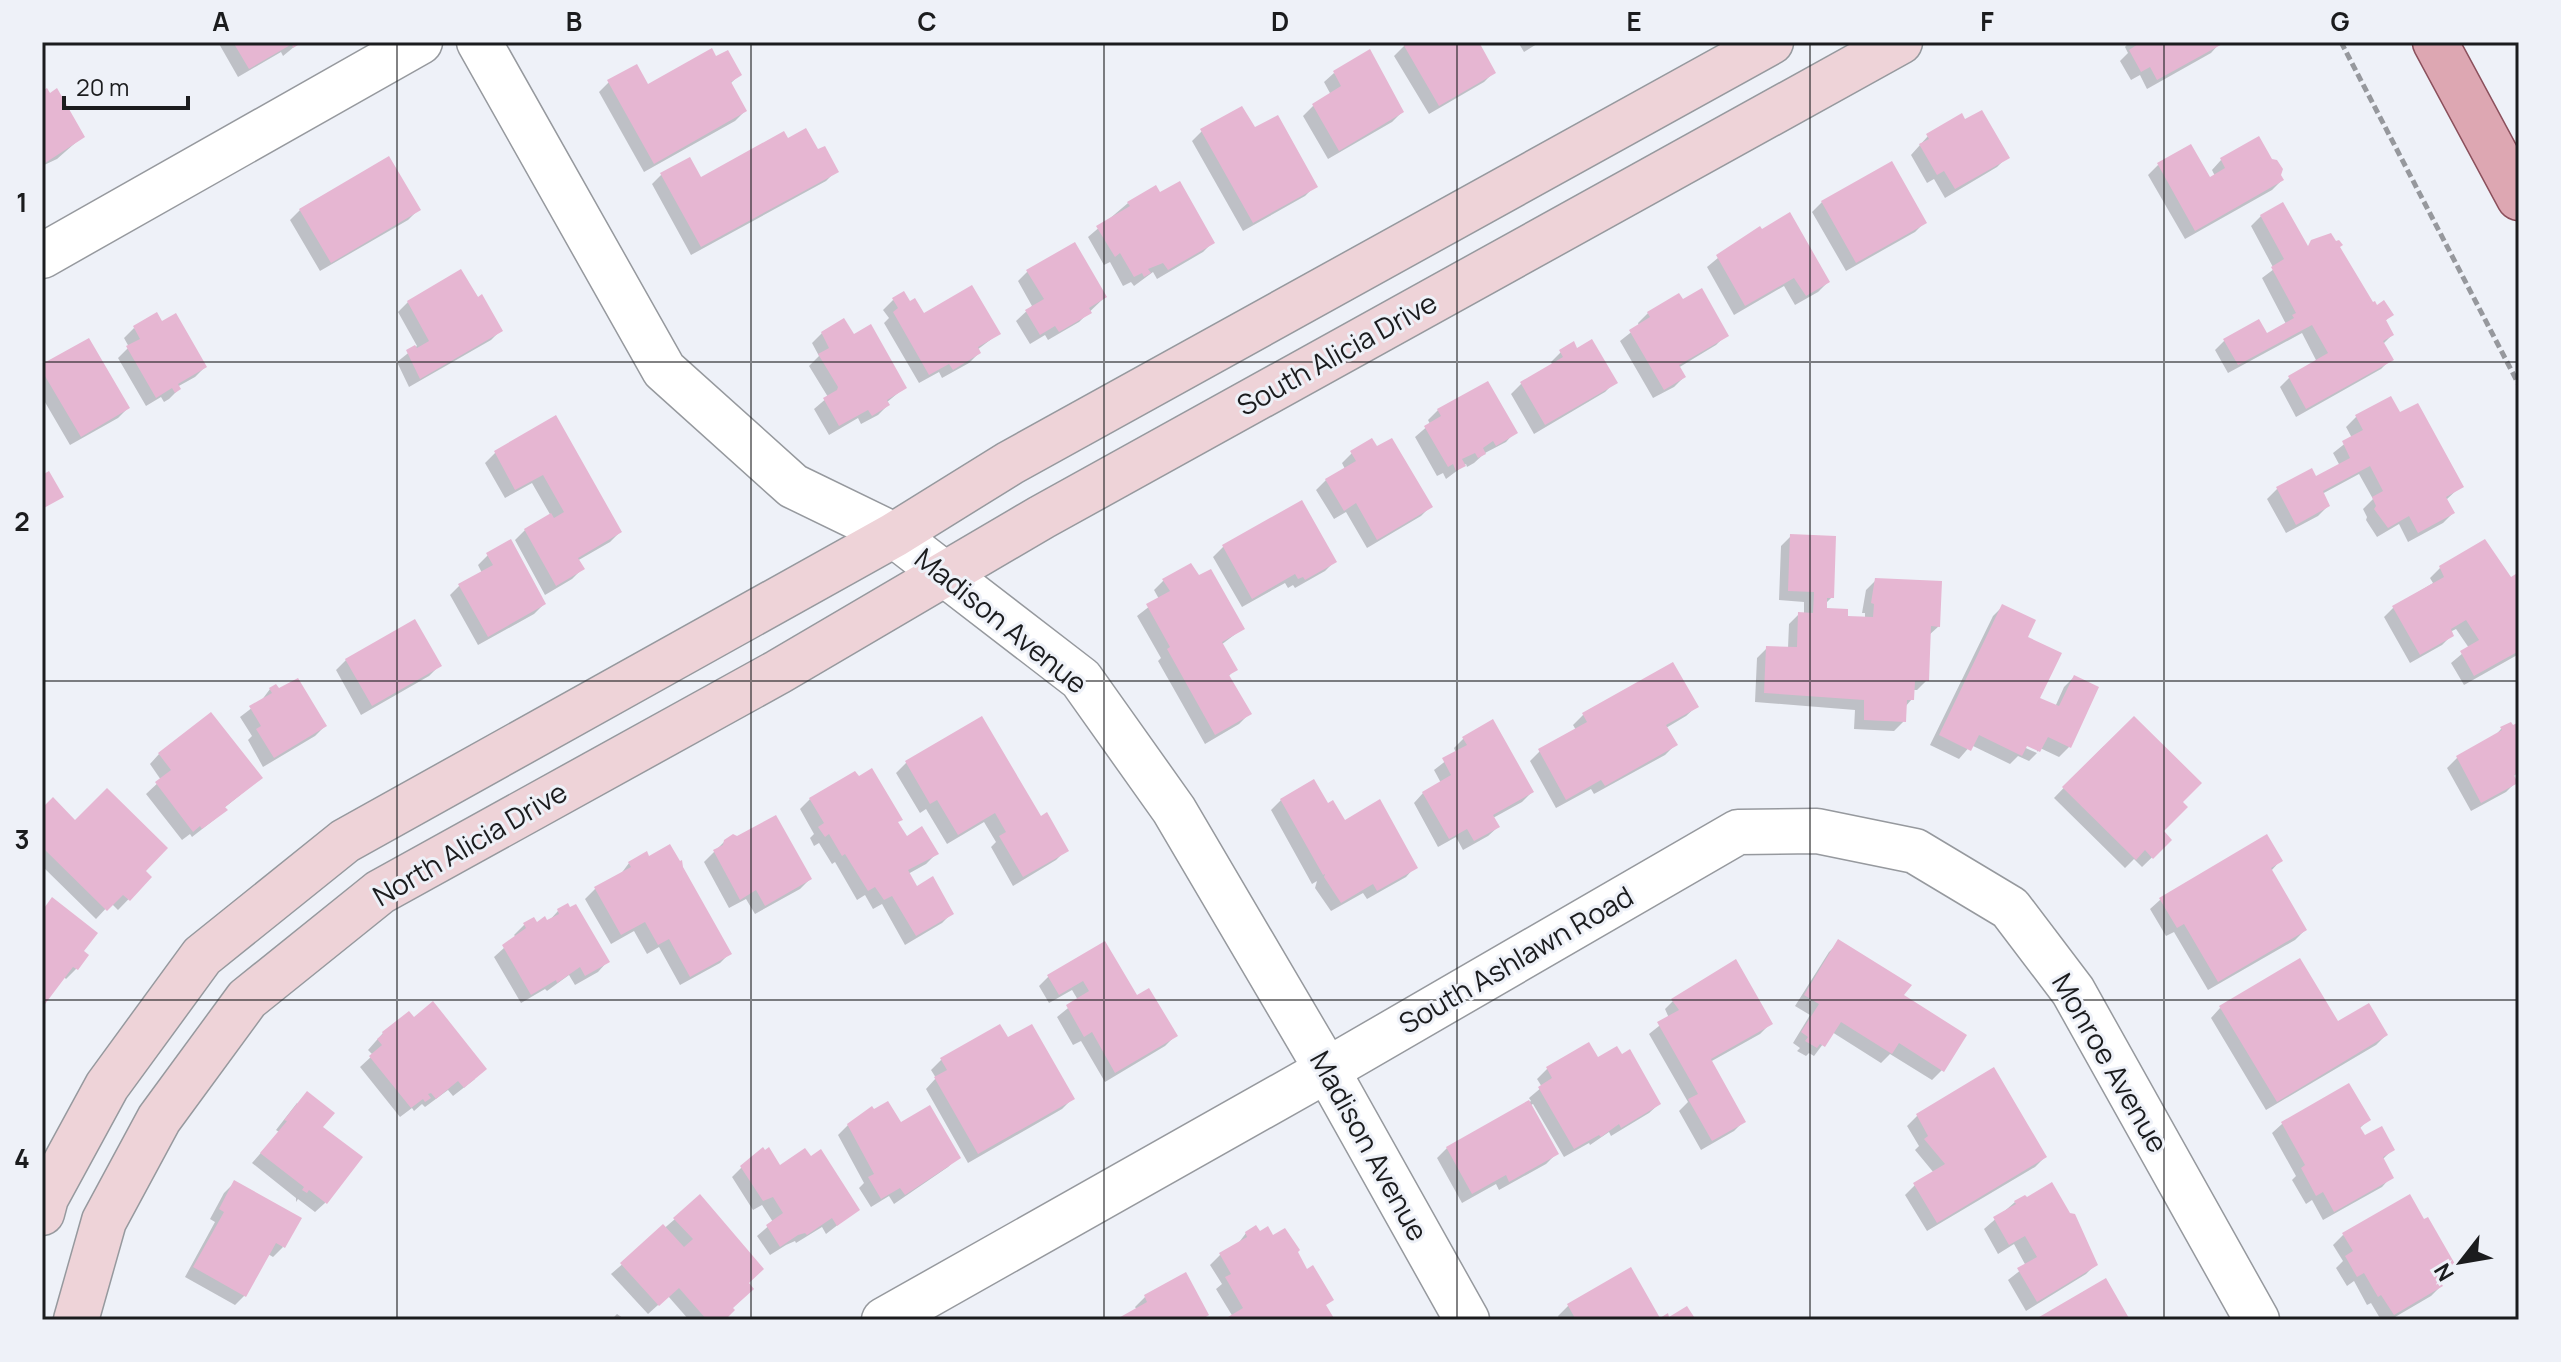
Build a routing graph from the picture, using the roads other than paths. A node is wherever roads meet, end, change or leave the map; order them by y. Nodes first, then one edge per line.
1 (420, 42) edge
2 (479, 42) edge
3 (1771, 42) edge
4 (1900, 42) edge
5 (2435, 42) edge
6 (2519, 198) edge
7 (42, 256) edge
8 (894, 535) junction
9 (944, 573) junction
10 (778, 672) joint
11 (1915, 851) joint
12 (1327, 1070) junction
13 (42, 1213) edge
14 (76, 1320) edge
15 (884, 1320) edge
16 (1467, 1320) edge
17 (2257, 1320) edge

1 - 7 street
2 - 8 street, Madison Avenue
3 - 8 main road
4 - 9 main road, South Alicia Drive
5 - 6 main road
8 - 9 street, Madison Avenue
8 - 13 main road
9 - 10 main road, South Alicia Drive
9 - 12 street, Madison Avenue
10 - 14 main road, North Alicia Drive
11 - 12 street, South Ashlawn Road
11 - 17 street, Monroe Avenue
12 - 15 street, South Ashlawn Road
12 - 16 street, Madison Avenue

